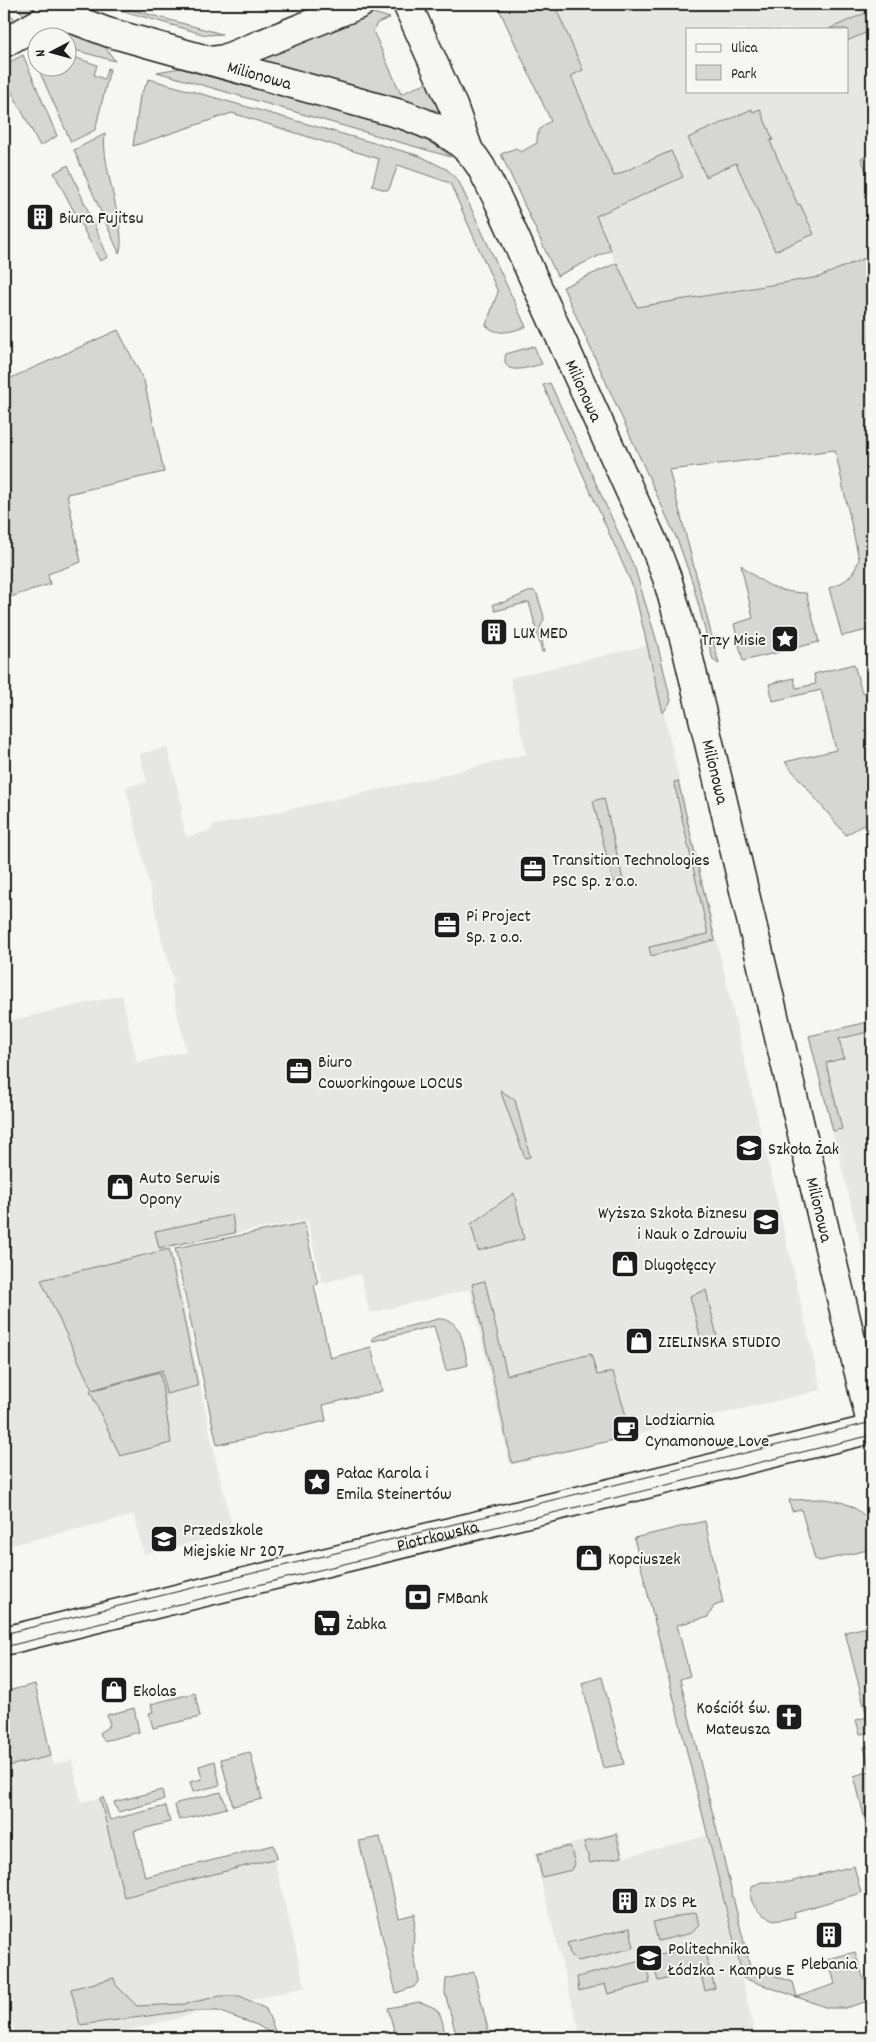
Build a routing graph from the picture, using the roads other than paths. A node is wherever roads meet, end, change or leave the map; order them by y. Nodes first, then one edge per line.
1 (360, 4) edge
2 (407, 4) edge
3 (54, 8) edge
4 (4, 44) edge
5 (210, 61) junction
6 (468, 148) junction
7 (872, 1428) edge
8 (4, 1641) edge

1 - 5 street
2 - 6 street, Milionowa
3 - 4 street
3 - 5 street, Milionowa
5 - 6 street, Milionowa
6 - 7 street, Milionowa
7 - 8 street, Piotrkowska

